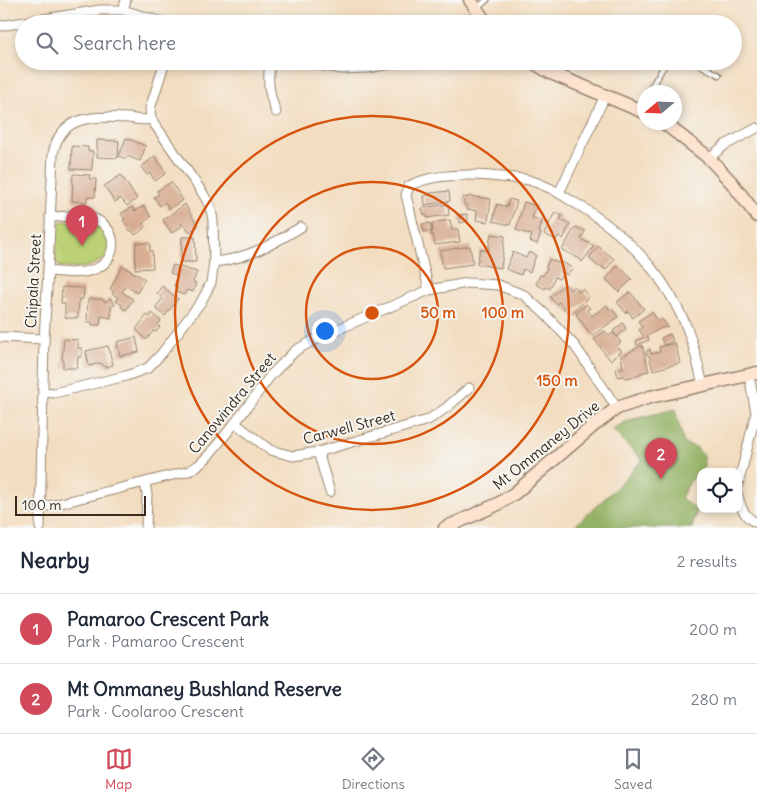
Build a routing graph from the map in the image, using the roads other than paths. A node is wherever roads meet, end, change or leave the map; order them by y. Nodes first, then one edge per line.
1 (126, 0) edge
2 (487, 0) edge
3 (472, 5) edge
4 (123, 10) junction
5 (69, 15) edge
6 (139, 15) edge
7 (480, 15) edge
8 (15, 24) edge
9 (0, 26) edge
10 (162, 70) edge
11 (268, 70) edge
12 (546, 70) edge
13 (661, 70) edge
14 (710, 70) edge
15 (719, 75) dead end
16 (652, 85) edge
17 (605, 96) junction
18 (637, 105) edge
19 (276, 112) dead end
20 (151, 119) junction
21 (757, 128) edge
22 (673, 130) edge
23 (709, 158) junction
24 (559, 193) junction
25 (757, 216) edge
26 (50, 217) junction
27 (301, 227) dead end
28 (214, 262) junction
29 (48, 271) junction
30 (429, 290) junction
31 (0, 338) edge
32 (44, 339) junction
33 (753, 374) edge
34 (703, 385) junction
35 (469, 388) dead end
36 (42, 392) junction
37 (617, 408) junction
38 (236, 423) junction
39 (318, 452) junction
40 (742, 469) edge
41 (145, 483) junction
42 (330, 492) dead end
43 (40, 506) junction
44 (742, 509) edge
45 (757, 523) edge
46 (40, 528) edge
47 (146, 528) edge
48 (445, 528) edge

1 - 4 street
2 - 3 lane
3 - 7 street
4 - 5 street
4 - 6 street
8 - 9 street
10 - 20 street
11 - 19 street
12 - 17 street
13 - 16 lane
14 - 15 lane
17 - 18 street
17 - 24 street
20 - 26 street, Chipala Street
20 - 28 street
21 - 23 street
22 - 23 street
23 - 25 street
24 - 30 street
24 - 34 street
26 - 29 street, Chipala Street
26 - 29 street
27 - 28 street
28 - 36 street
29 - 32 street, Chipala Street
30 - 37 street, Canowindra Street
30 - 38 street, Canowindra Street
31 - 32 street
32 - 36 street, Chipala Street
33 - 34 street, Mt Ommaney Drive
33 - 40 street
34 - 37 street, Mt Ommaney Drive
35 - 39 street, Carwell Street
36 - 43 street, Chipala Street
37 - 48 street, Mt Ommaney Drive
38 - 39 street, Carwell Street
38 - 41 street, Canowindra Street
39 - 42 street
41 - 43 street, Canowindra Street
41 - 47 street
43 - 46 street, Chipala Street
44 - 45 street

